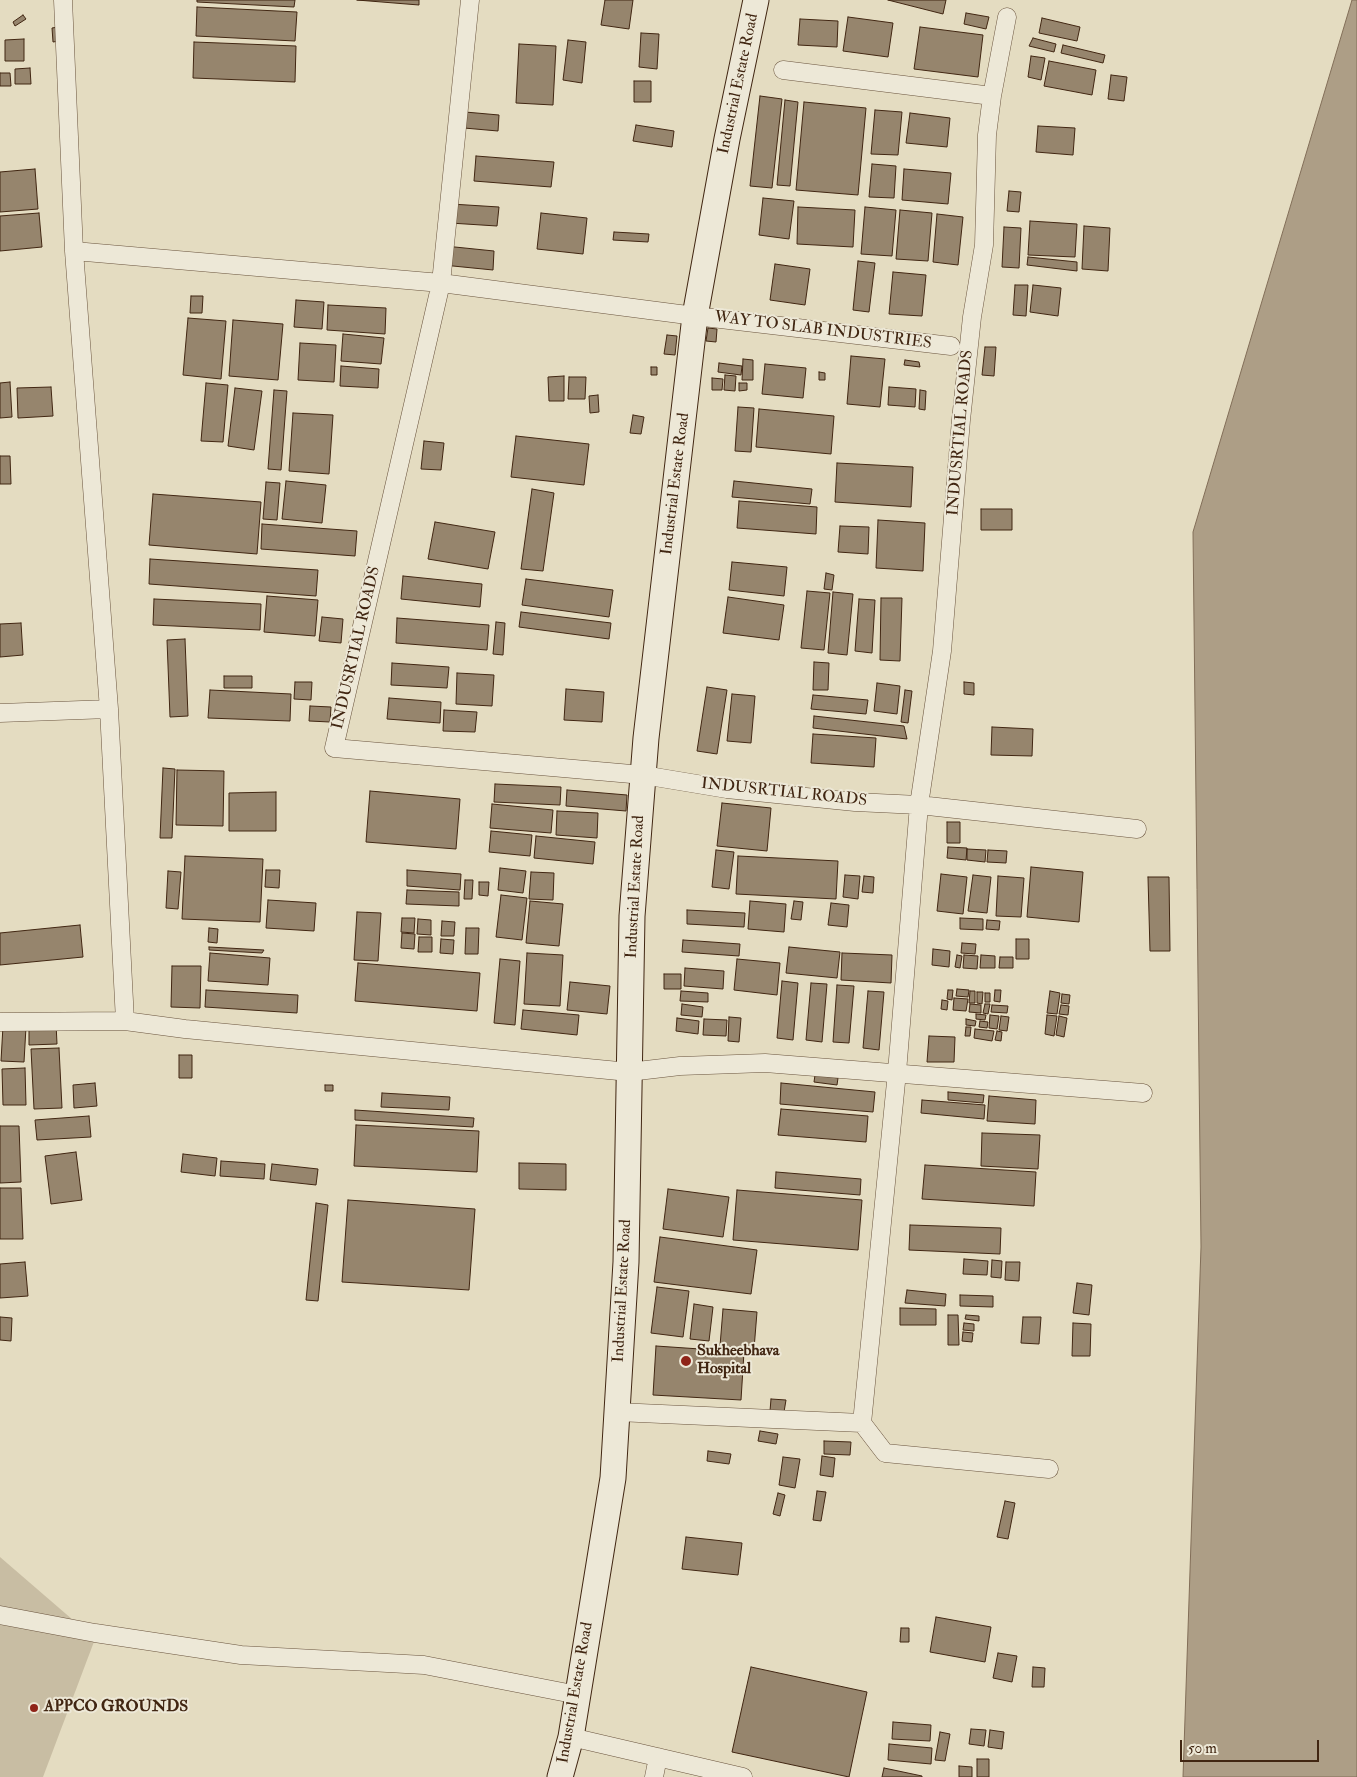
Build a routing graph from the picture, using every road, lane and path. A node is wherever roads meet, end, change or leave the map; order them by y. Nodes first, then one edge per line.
1 (63, 0) edge
2 (470, 0) edge
3 (756, 0) edge
4 (1007, 17) dead end
5 (783, 70) dead end
6 (992, 96) junction
7 (74, 251) junction
8 (441, 283) junction
9 (695, 316) junction
10 (951, 346) dead end
11 (108, 709) junction
12 (0, 713) edge
13 (643, 775) junction
14 (920, 805) junction
15 (1137, 829) dead end
16 (125, 1021) junction
17 (0, 1022) edge
18 (628, 1072) junction
19 (897, 1072) junction
20 (1143, 1093) dead end
21 (617, 1412) junction
22 (862, 1423) junction
23 (1048, 1469) dead end
24 (0, 1614) edge
25 (578, 1695) junction
26 (571, 1737) junction
27 (658, 1757) junction
28 (560, 1777) edge
29 (654, 1777) edge
30 (743, 1777) edge

1 - 7 street
2 - 8 street
3 - 9 main road, Industrial Estate Road
4 - 6 street, INDUSRTIAL ROADS
5 - 6 street
6 - 14 street, INDUSRTIAL ROADS
7 - 8 street, WAY TO SLAB INDUSTRIES
7 - 11 street
8 - 9 street, WAY TO SLAB INDUSTRIES
8 - 13 street, INDUSRTIAL ROADS
9 - 10 street, WAY TO SLAB INDUSTRIES
9 - 13 main road, Industrial Estate Road
11 - 12 street
11 - 16 street
13 - 14 street, INDUSRTIAL ROADS
13 - 18 main road, Industrial Estate Road
14 - 15 street
14 - 19 street
16 - 17 street
16 - 18 street
18 - 19 street
18 - 21 main road, Industrial Estate Road
19 - 20 street
19 - 22 street
21 - 22 street
21 - 25 main road, Industrial Estate Road
22 - 23 street
24 - 25 street
25 - 26 main road, Industrial Estate Road
26 - 27 street
26 - 28 main road, Industrial Estate Road
27 - 29 street
27 - 30 street

